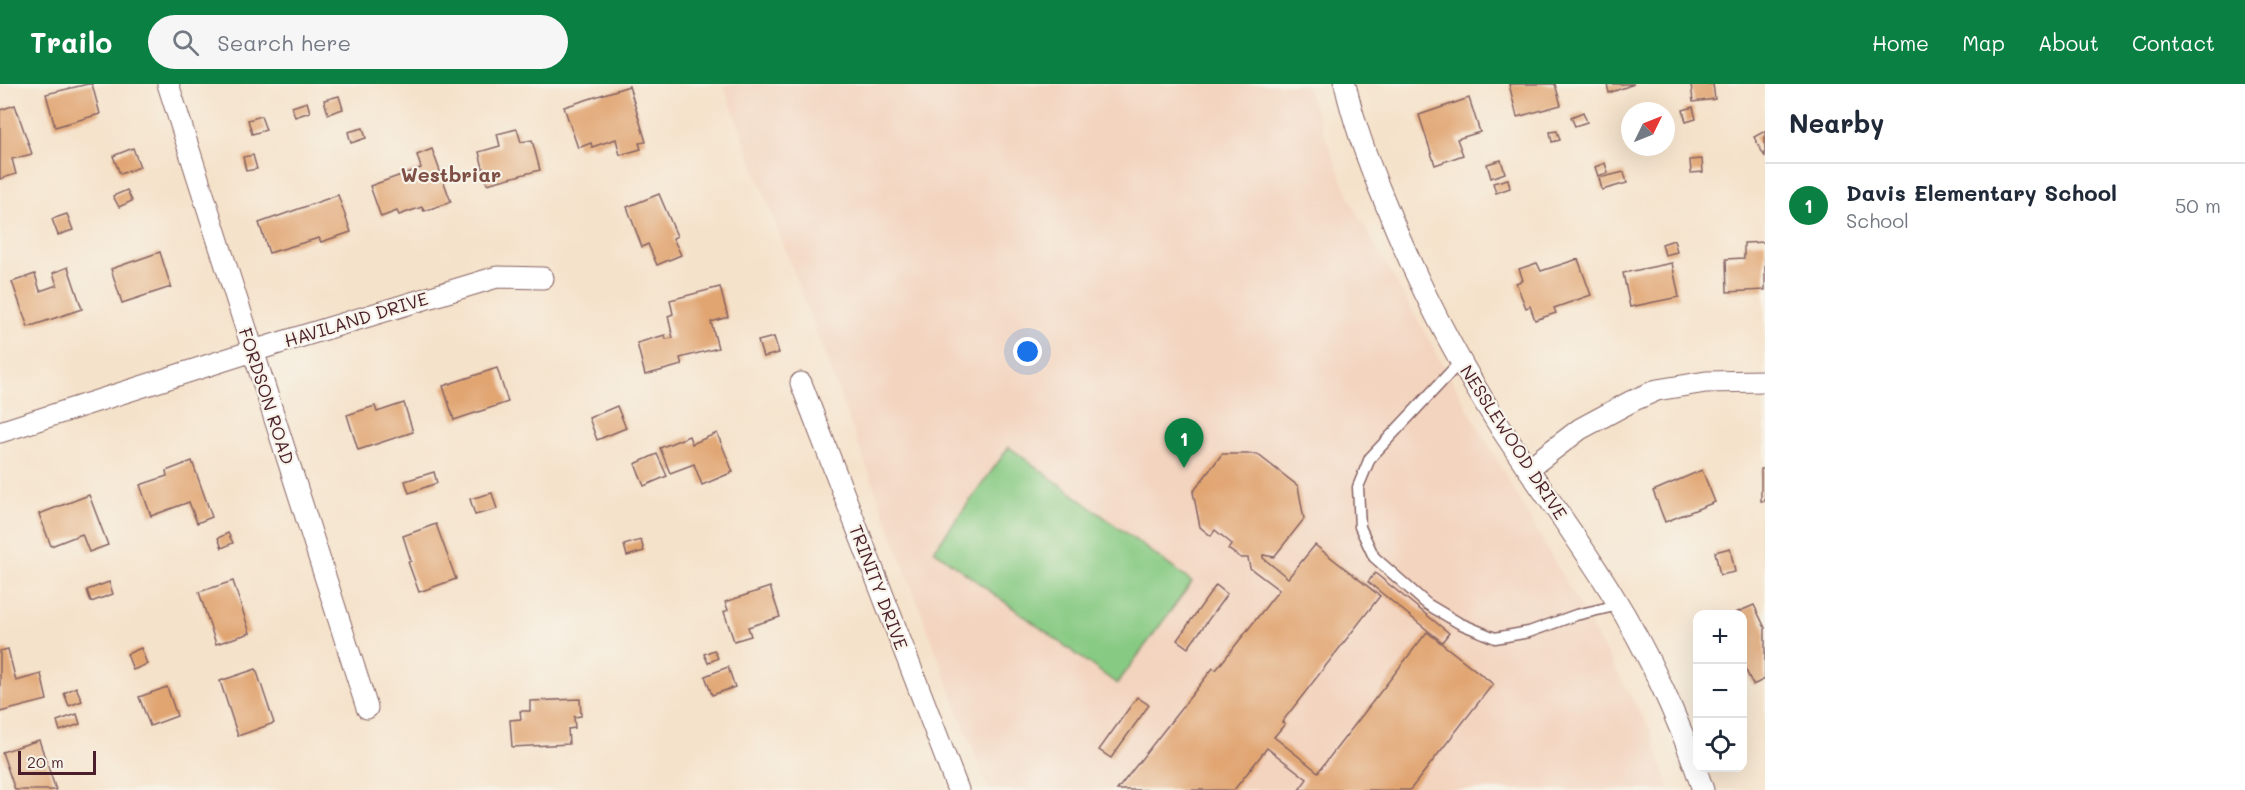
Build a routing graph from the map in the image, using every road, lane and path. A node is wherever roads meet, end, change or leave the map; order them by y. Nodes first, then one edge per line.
1 (168, 84) edge
2 (1345, 84) edge
3 (543, 278) dead end
4 (253, 351) junction
5 (1461, 360) junction
6 (1765, 381) edge
7 (801, 383) dead end
8 (0, 432) edge
9 (1529, 468) junction
10 (1619, 605) junction
11 (367, 708) dead end
12 (958, 790) edge
13 (1703, 790) edge

1 - 4 street, FORDSON ROAD
2 - 5 street, NESSLEWOOD DRIVE
3 - 4 street, HAVILAND DRIVE
4 - 8 street, HAVILAND DRIVE
4 - 11 street, FORDSON ROAD
5 - 9 street, NESSLEWOOD DRIVE
5 - 10 lane
6 - 9 street
7 - 12 street, TRINITY DRIVE
9 - 10 street, NESSLEWOOD DRIVE
10 - 13 street, NESSLEWOOD DRIVE

